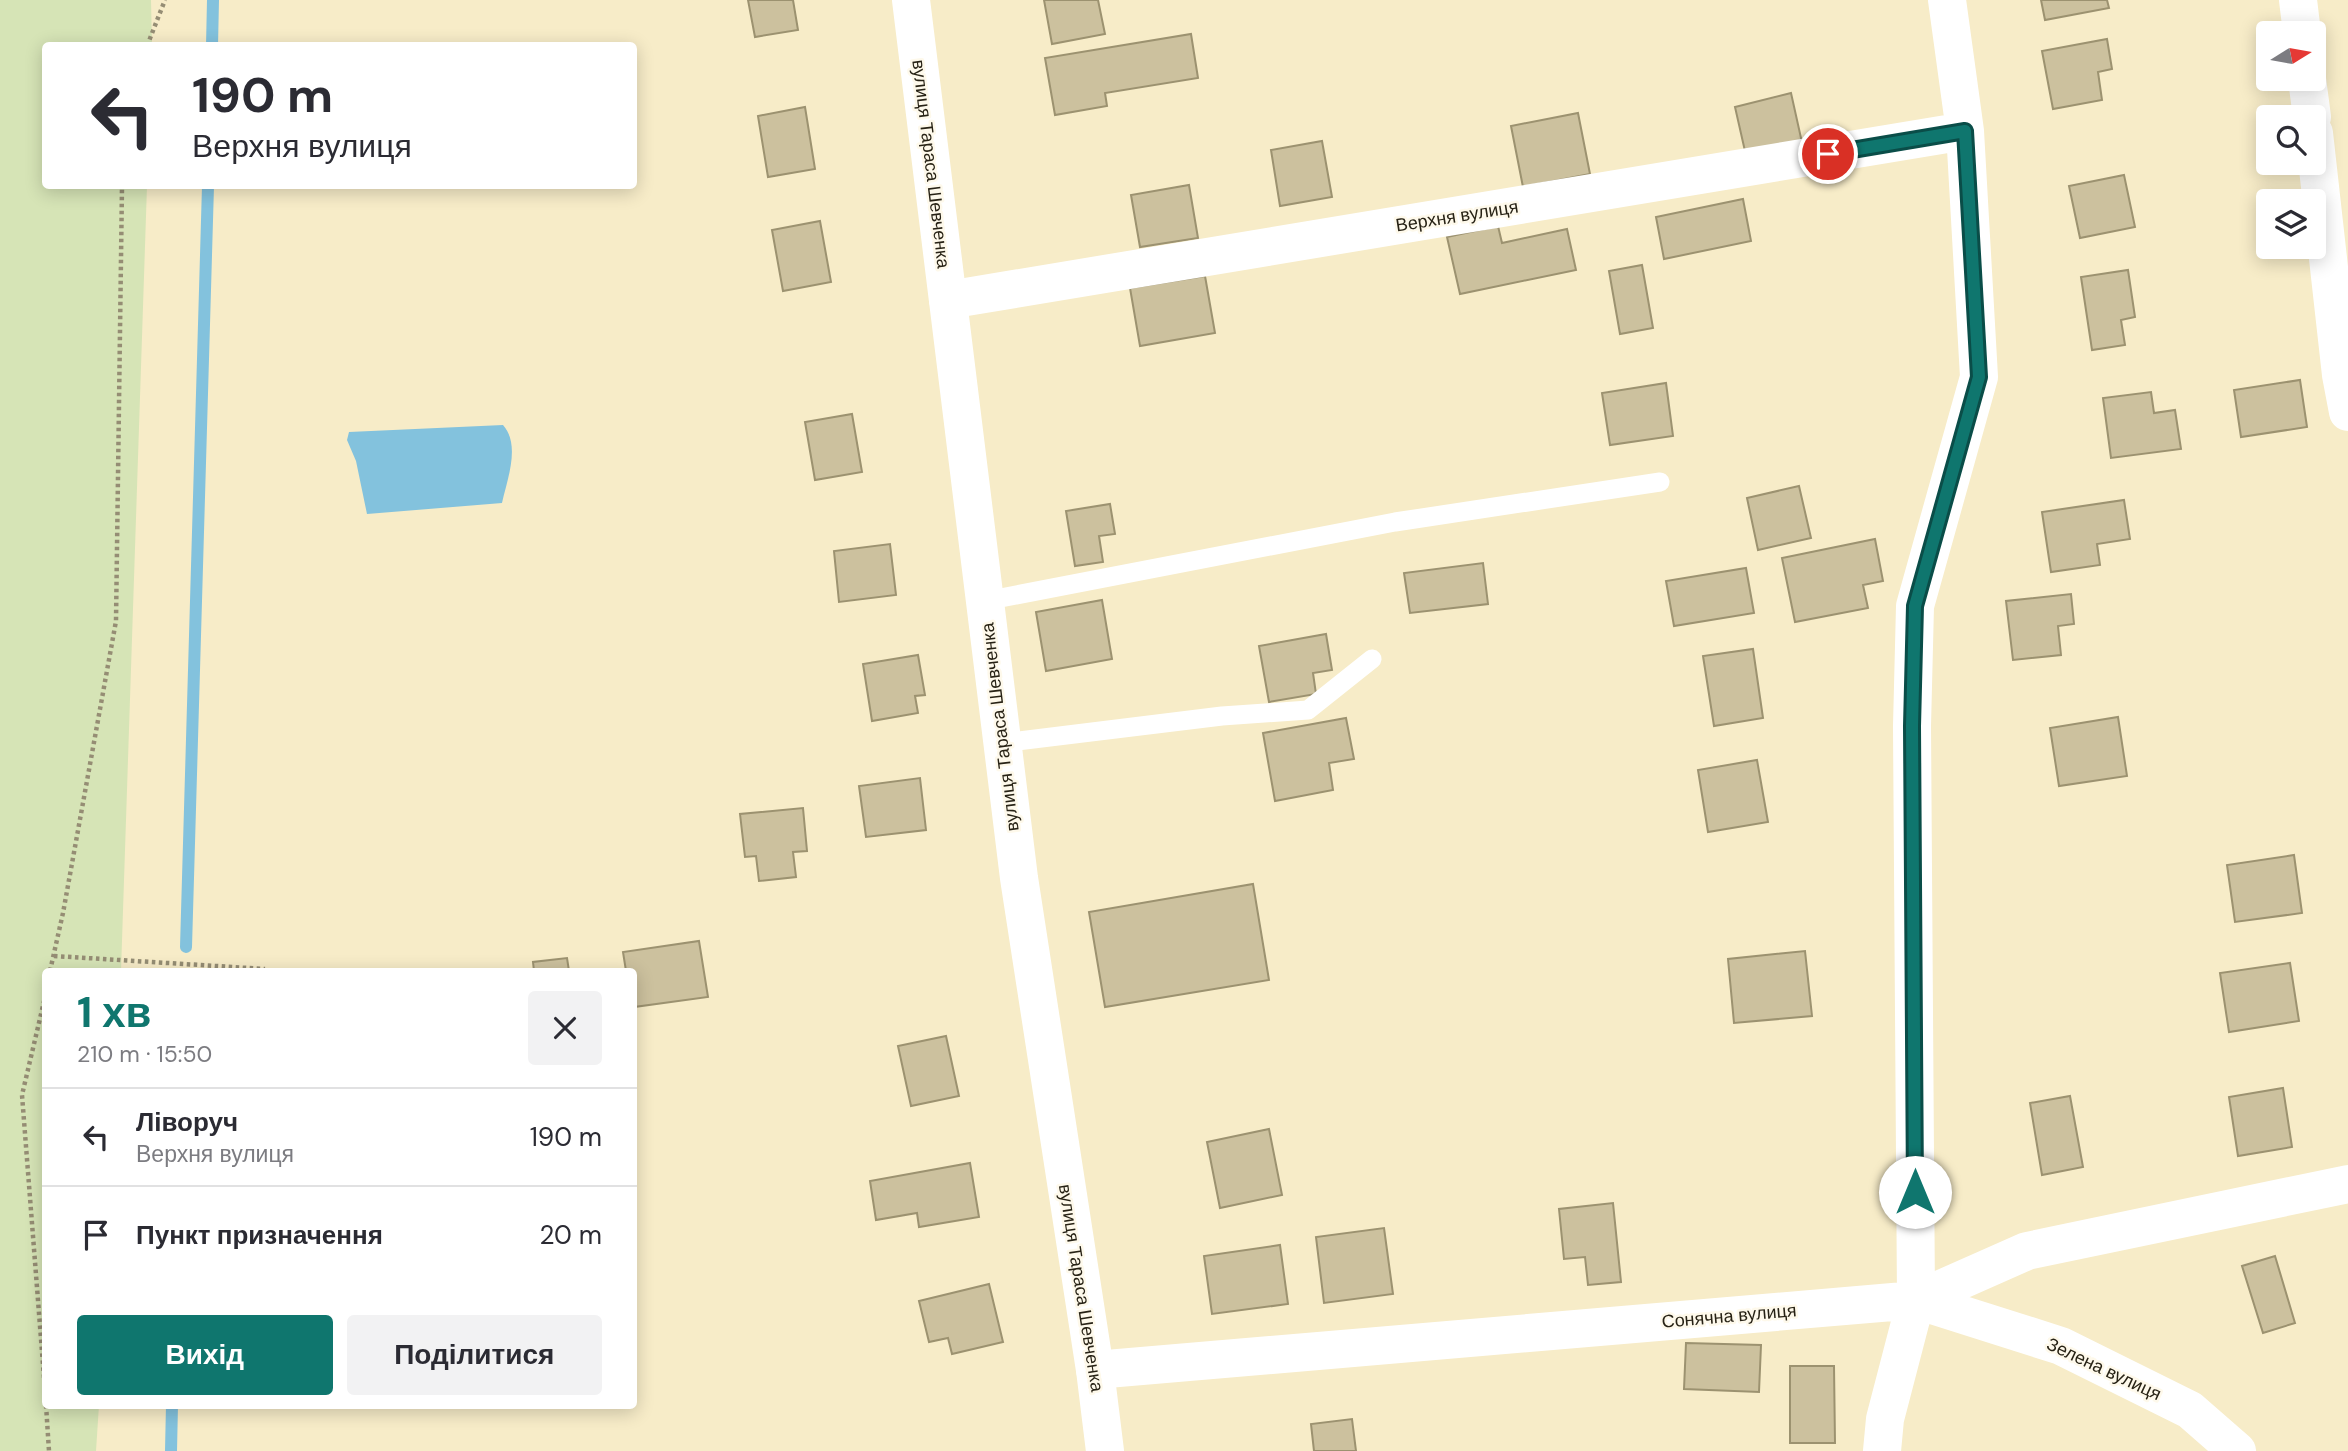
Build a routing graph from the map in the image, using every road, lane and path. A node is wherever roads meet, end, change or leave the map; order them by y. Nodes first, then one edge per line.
1 (165, 0) edge
2 (911, 0) edge
3 (1947, 0) edge
4 (2298, 0) edge
5 (2301, 21) edge
6 (149, 42) edge
7 (1965, 131) junction
8 (2319, 175) edge
9 (122, 189) edge
10 (948, 300) junction
11 (2348, 412) edge
12 (1660, 482) dead end
13 (985, 601) junction
14 (1372, 659) dead end
15 (1002, 743) junction
16 (54, 956) junction
17 (51, 968) edge
18 (249, 968) edge
19 (42, 1010) edge
20 (2348, 1184) edge
21 (1916, 1300) junction
22 (42, 1352) edge
23 (1095, 1370) junction
24 (46, 1409) edge
25 (49, 1451) edge
26 (1105, 1451) edge
27 (1882, 1451) edge
28 (2237, 1451) edge

1 - 6 path
2 - 10 street, вулиця Тараса Шевченка
3 - 7 street
4 - 5 street
7 - 10 street, Верхня вулиця
7 - 21 street
8 - 11 street
9 - 16 path
10 - 13 street, вулиця Тараса Шевченка
12 - 13 lane
13 - 15 street, вулиця Тараса Шевченка
14 - 15 lane
15 - 23 street, вулиця Тараса Шевченка
16 - 17 path
16 - 18 path
19 - 22 path
20 - 21 street, Сонячна вулиця
21 - 23 street, Сонячна вулиця
21 - 27 street
21 - 28 street, Зелена вулиця
23 - 26 street, вулиця Тараса Шевченка
24 - 25 path

